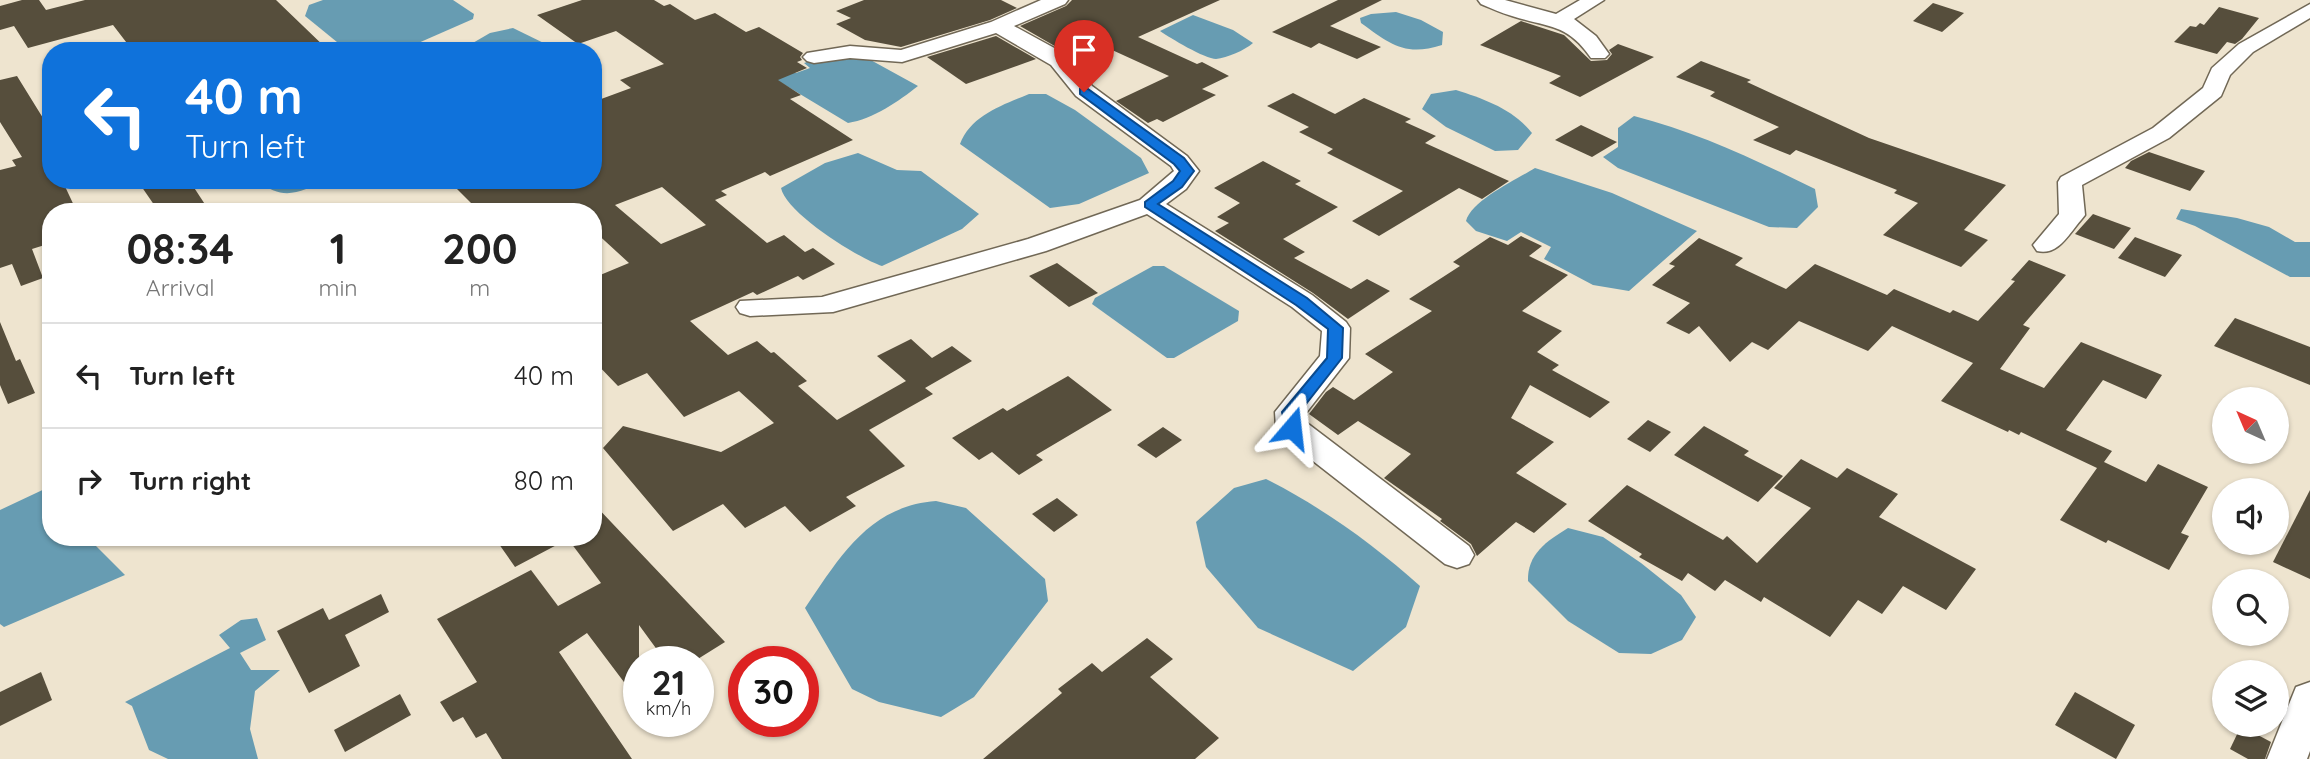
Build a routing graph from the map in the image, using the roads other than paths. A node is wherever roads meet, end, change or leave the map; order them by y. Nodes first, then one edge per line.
1 (1058, 0) edge
2 (1488, 0) edge
3 (1594, 0) edge
4 (2310, 10) edge
5 (1564, 22) junction
6 (998, 26) junction
7 (1598, 54) dead end
8 (814, 57) dead end
9 (1149, 205) junction
10 (2046, 245) dead end
11 (750, 307) dead end
12 (1457, 555) dead end
13 (2310, 698) edge
14 (2287, 759) edge

1 - 6 street
2 - 5 street
3 - 5 street
4 - 10 street
5 - 7 street
6 - 8 street
6 - 9 street
9 - 11 street
9 - 12 street
13 - 14 street

